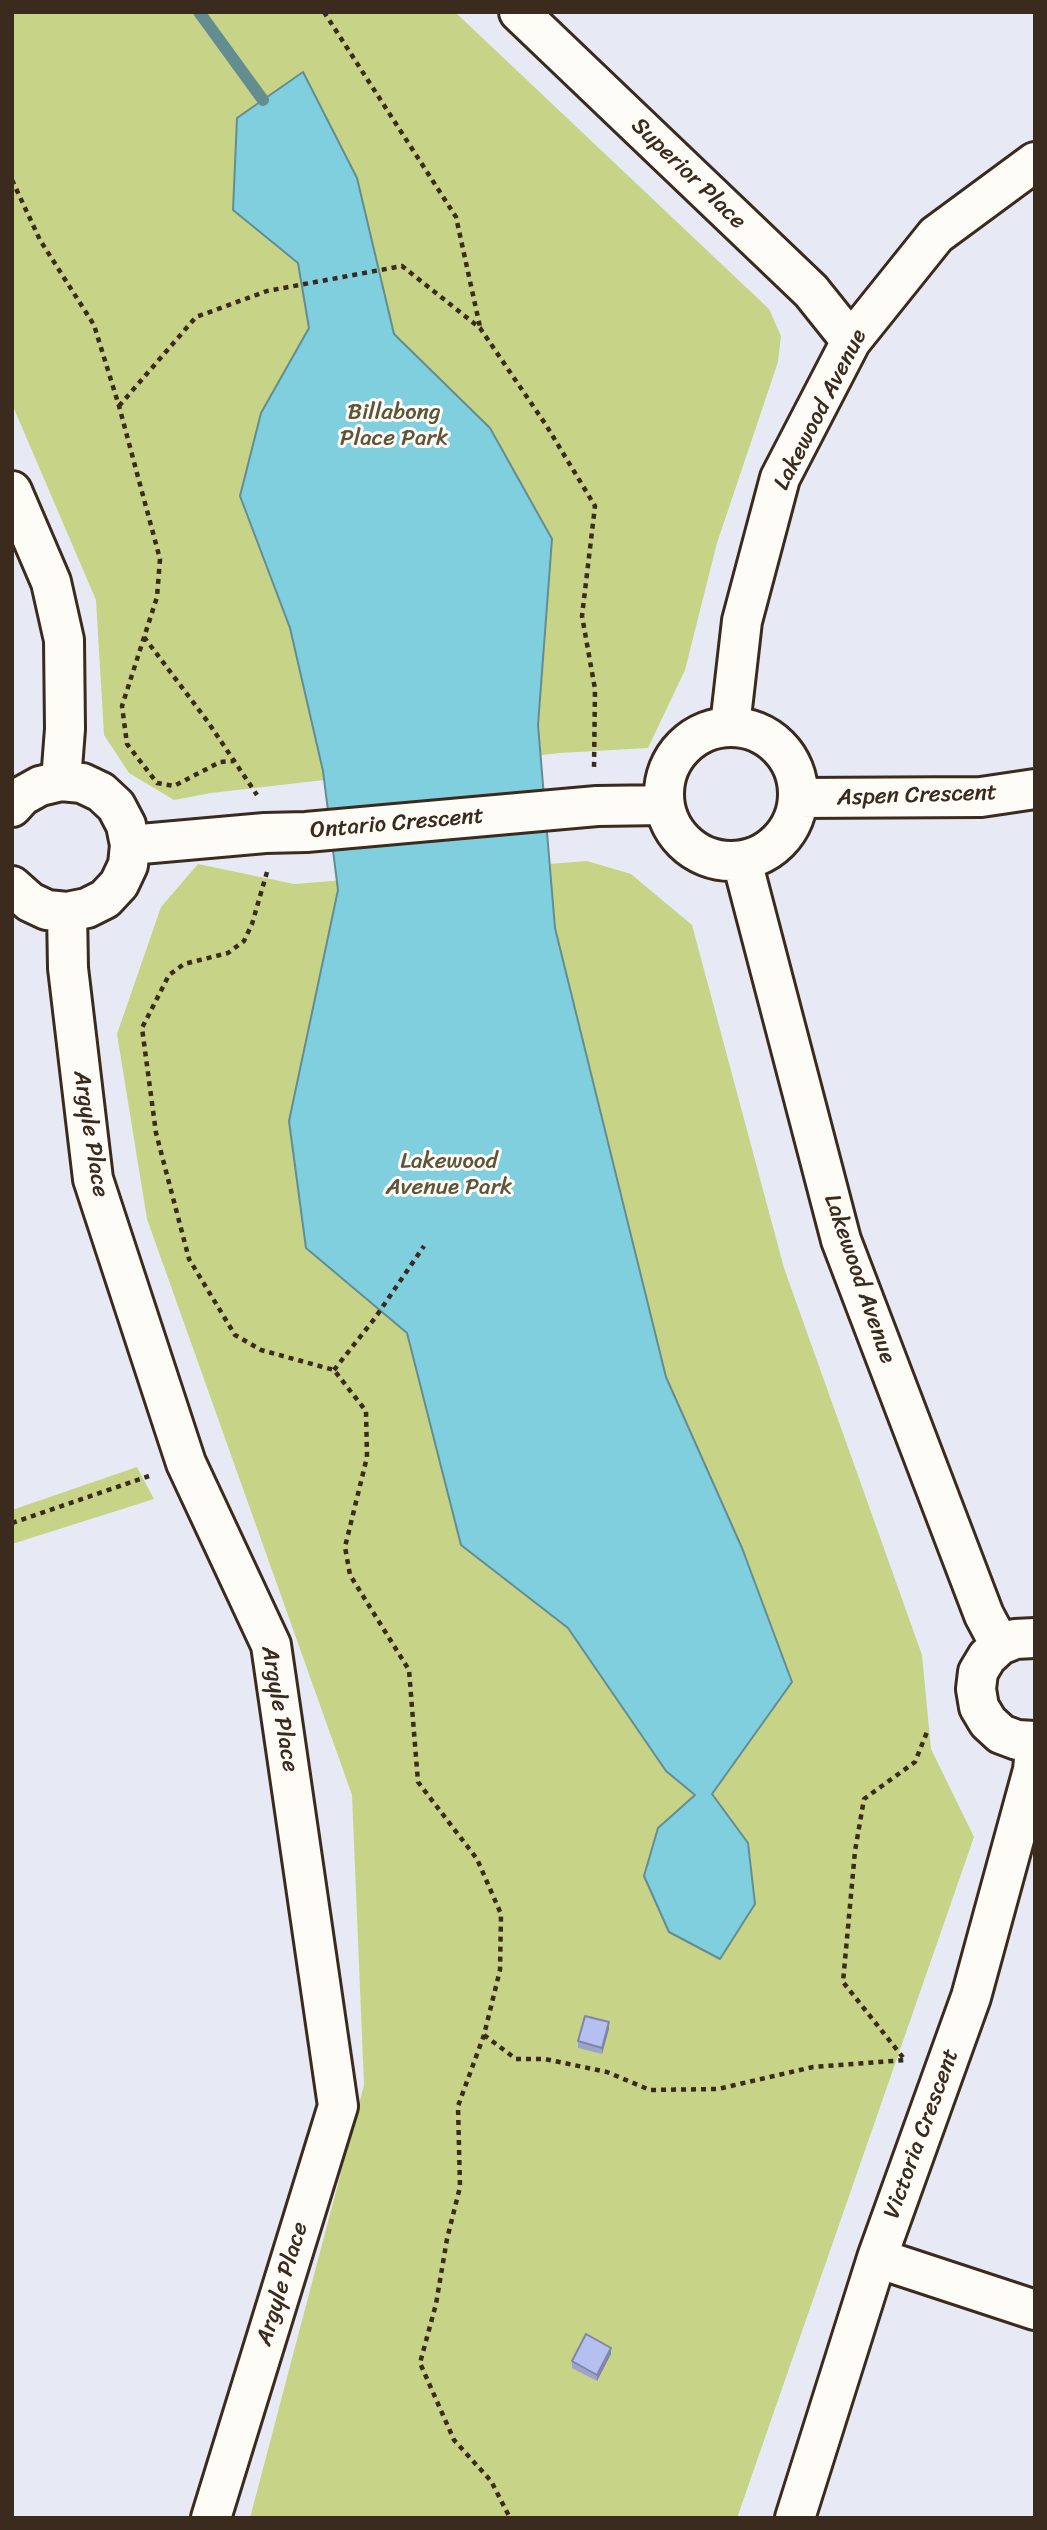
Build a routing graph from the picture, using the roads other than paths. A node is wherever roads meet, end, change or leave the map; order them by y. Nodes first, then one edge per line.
1 (519, 12) edge
2 (1035, 162) edge
3 (851, 341) junction
4 (12, 491) edge
5 (730, 726) junction
6 (61, 781) junction
7 (1035, 789) edge
8 (798, 798) junction
9 (664, 805) junction
10 (12, 807) edge
11 (130, 845) junction
12 (742, 861) junction
13 (12, 886) edge
14 (67, 912) junction
15 (1017, 1641) edge
16 (1035, 1741) edge
17 (1035, 1748) edge
18 (877, 2259) junction
19 (1035, 2310) edge
20 (211, 2518) edge
21 (796, 2518) edge

1 - 3 street, Superior Place
2 - 3 street, Lakewood Avenue
3 - 5 street, Lakewood Avenue
4 - 6 street
5 - 8 street
5 - 9 street
6 - 10 street
6 - 11 street
7 - 8 street, Aspen Crescent
8 - 12 street
9 - 11 street, Ontario Crescent
9 - 12 street
11 - 14 street
12 - 15 street, Lakewood Avenue
13 - 14 street
14 - 20 street, Argyle Place
15 - 16 street
17 - 18 street, Victoria Crescent
18 - 19 street
18 - 21 street, Victoria Crescent

